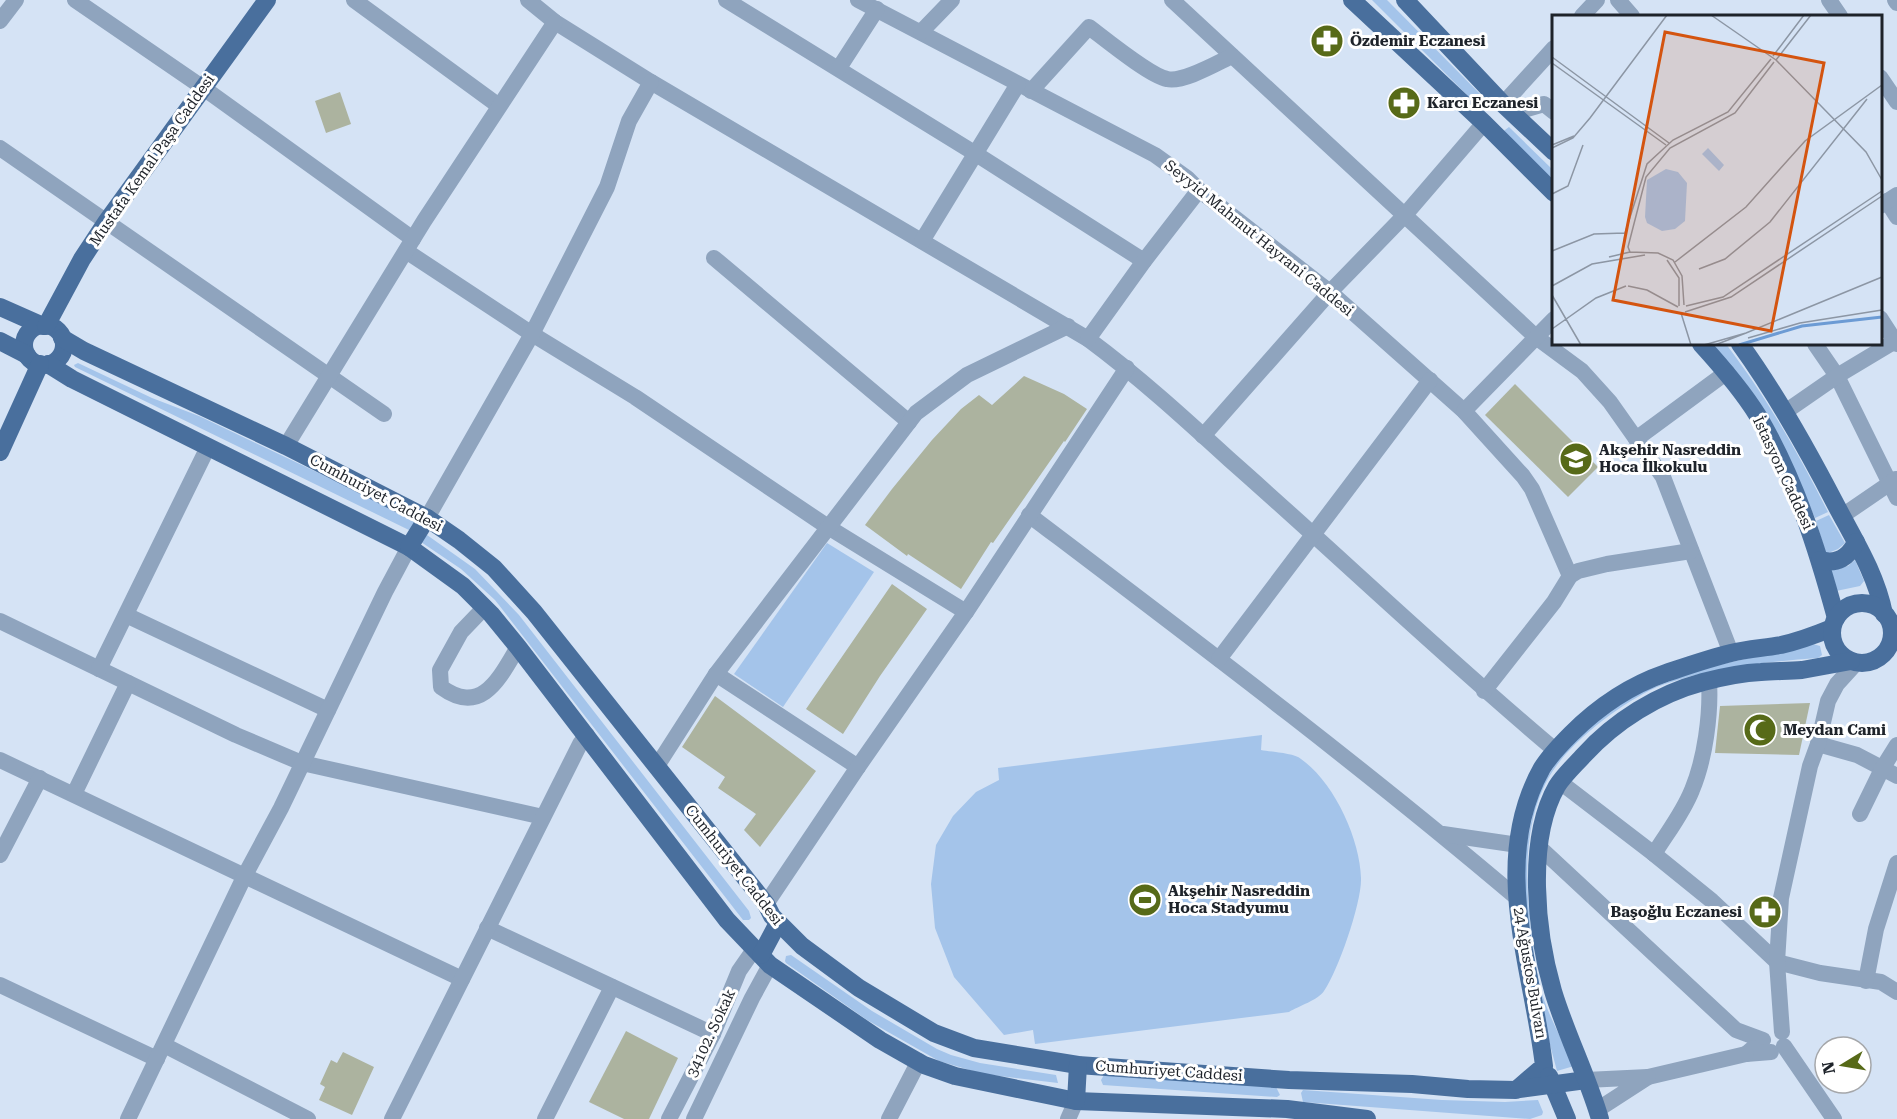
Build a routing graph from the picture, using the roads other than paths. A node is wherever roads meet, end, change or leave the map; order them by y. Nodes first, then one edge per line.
1 (16, 0) edge
2 (75, 0) edge
3 (267, 0) edge
4 (354, 0) edge
5 (726, 0) edge
6 (858, 0) edge
7 (952, 0) edge
8 (1172, 0) edge
9 (1352, 0) edge
10 (1597, 0) edge
11 (1618, 0) edge
12 (1829, 0) edge
13 (535, 2) edge
14 (1410, 2) edge
15 (877, 9) junction
16 (1583, 15) edge
17 (1631, 15) edge
18 (1839, 15) edge
19 (0, 21) edge
20 (555, 22) junction
21 (921, 32) junction
22 (1552, 51) edge
23 (1232, 56) junction
24 (839, 68) junction
25 (1882, 79) edge
26 (651, 82) junction
27 (202, 87) junction
28 (1024, 87) junction
29 (1897, 102) edge
30 (500, 106) junction
31 (1509, 109) junction
32 (1552, 110) edge
33 (1484, 123) junction
34 (0, 148) edge
35 (1552, 150) edge
36 (976, 154) junction
37 (1199, 190) junction
38 (1552, 191) edge
39 (1888, 201) edge
40 (1404, 216) junction
41 (1897, 217) edge
42 (107, 221) junction
43 (922, 241) junction
44 (409, 245) junction
45 (714, 258) dead end
46 (1144, 261) junction
47 (1330, 292) junction
48 (0, 307) edge
49 (1882, 320) edge
50 (1552, 321) edge
51 (44, 326) junction
52 (1068, 326) junction
53 (532, 334) junction
54 (1536, 337) junction
55 (62, 338) junction
56 (1088, 339) junction
57 (0, 341) edge
58 (1896, 341) edge
59 (1702, 345) edge
60 (1741, 345) edge
61 (1816, 345) edge
62 (38, 361) junction
63 (1127, 368) junction
64 (1727, 372) junction
65 (1837, 376) junction
66 (328, 377) junction
67 (1430, 380) junction
68 (1464, 411) junction
69 (1785, 412) junction
70 (384, 414) dead end
71 (909, 422) junction
72 (1203, 436) junction
73 (1636, 439) junction
74 (286, 446) junction
75 (208, 447) junction
76 (0, 452) edge
77 (1894, 486) edge
78 (1029, 515) junction
79 (1842, 516) junction
80 (427, 518) junction
81 (828, 527) junction
82 (1315, 534) junction
83 (1856, 542) junction
84 (409, 547) junction
85 (1691, 551) junction
86 (1820, 560) junction
87 (1570, 576) junction
88 (485, 607) junction
89 (966, 612) junction
90 (126, 615) junction
91 (1889, 616) edge
92 (0, 621) edge
93 (1834, 623) junction
94 (1894, 639) edge
95 (518, 647) junction
96 (1731, 653) junction
97 (1219, 659) junction
98 (1854, 662) junction
99 (99, 669) junction
100 (716, 674) junction
101 (1709, 681) junction
102 (128, 683) junction
103 (1484, 691) junction
104 (328, 710) junction
105 (587, 735) junction
106 (1818, 744) junction
107 (1897, 745) edge
108 (1555, 750) junction
109 (0, 760) edge
110 (302, 764) junction
111 (657, 766) junction
112 (858, 767) junction
113 (1890, 772) edge
114 (40, 778) junction
115 (1560, 782) junction
116 (74, 794) junction
117 (1860, 814) dead end
118 (543, 817) junction
119 (1442, 834) junction
120 (1518, 845) junction
121 (1538, 846) junction
122 (1654, 854) junction
123 (0, 855) edge
124 (1897, 862) edge
125 (245, 875) junction
126 (1892, 891) edge
127 (1517, 898) junction
128 (766, 904) junction
129 (778, 923) junction
130 (488, 928) junction
131 (762, 956) junction
132 (1777, 962) junction
133 (462, 979) junction
134 (1866, 981) junction
135 (0, 985) edge
136 (612, 987) junction
137 (1897, 992) edge
138 (713, 1034) junction
139 (1775, 1042) junction
140 (160, 1052) junction
141 (919, 1062) junction
142 (1078, 1065) junction
143 (1539, 1072) junction
144 (1648, 1077) junction
145 (1289, 1080) junction
146 (1586, 1080) junction
147 (1553, 1084) junction
148 (1516, 1090) junction
149 (1076, 1101) junction
150 (1286, 1114) edge
151 (1599, 1115) edge
152 (128, 1119) edge
153 (308, 1119) edge
154 (392, 1119) edge
155 (545, 1119) edge
156 (669, 1119) edge
157 (694, 1119) edge
158 (890, 1119) edge
159 (1068, 1119) edge
160 (1368, 1119) edge
161 (1568, 1119) edge
162 (1577, 1119) edge
163 (1834, 1119) edge

1 - 19 street
2 - 27 street
3 - 27 main road, Mustafa Kemal Paşa Caddesi
4 - 30 street
5 - 24 street
6 - 15 street, Seyyid Mahmut Hayrani Caddesi
7 - 21 street
8 - 23 street
9 - 33 main road
10 - 16 street
11 - 17 street
12 - 18 street
13 - 20 street
14 - 31 main road
15 - 21 street, Seyyid Mahmut Hayrani Caddesi
15 - 24 street
20 - 26 street
20 - 30 street
21 - 28 street, Seyyid Mahmut Hayrani Caddesi
22 - 31 street
23 - 28 street
23 - 40 street
24 - 36 street
25 - 29 street
26 - 43 street
26 - 53 street
27 - 42 main road, Mustafa Kemal Paşa Caddesi
27 - 44 street
28 - 36 street
28 - 37 street, Seyyid Mahmut Hayrani Caddesi
30 - 44 street
31 - 32 street
31 - 35 main road
33 - 38 main road
33 - 40 street
34 - 42 street
36 - 43 street
36 - 46 street
37 - 46 street
37 - 47 street, Seyyid Mahmut Hayrani Caddesi
39 - 41 street
40 - 47 street
40 - 54 street
42 - 51 main road, Mustafa Kemal Paşa Caddesi
42 - 66 street
43 - 52 street
44 - 53 street
44 - 66 street
45 - 71 street
46 - 56 street
47 - 67 street, Seyyid Mahmut Hayrani Caddesi
47 - 72 street
48 - 51 main road, Cumhuriyet Caddesi
49 - 58 street
50 - 54 street
51 - 55 main road, Cumhuriyet Caddesi
51 - 62 main road
52 - 56 street
52 - 71 street
53 - 80 street
53 - 81 street
54 - 68 street
54 - 73 street
55 - 62 main road
55 - 74 main road, Cumhuriyet Caddesi
56 - 63 street
57 - 62 main road, Cumhuriyet Caddesi
58 - 65 street
59 - 64 main road, İstasyon Caddesi
60 - 69 main road, İstasyon Caddesi
61 - 65 street
62 - 75 main road, Cumhuriyet Caddesi
62 - 76 main road
63 - 72 street
63 - 78 street
64 - 73 street
64 - 86 main road, İstasyon Caddesi
65 - 69 street
65 - 77 street
66 - 70 street
66 - 74 street
67 - 68 street, Seyyid Mahmut Hayrani Caddesi
67 - 82 street
68 - 87 street, Seyyid Mahmut Hayrani Caddesi
69 - 79 main road, İstasyon Caddesi
71 - 81 street
72 - 82 street
73 - 85 street
74 - 80 main road, Cumhuriyet Caddesi
75 - 84 main road, Cumhuriyet Caddesi
75 - 90 street
77 - 79 street
78 - 89 street
78 - 97 street
79 - 83 main road, İstasyon Caddesi
80 - 84 main road
80 - 111 main road, Cumhuriyet Caddesi
81 - 89 street
81 - 100 street
82 - 97 street
82 - 103 street
83 - 86 main road
83 - 91 main road, İstasyon Caddesi
84 - 88 main road, Cumhuriyet Caddesi
84 - 104 street
85 - 87 street
85 - 96 street
86 - 93 main road, İstasyon Caddesi
87 - 103 street
88 - 95 main road, Cumhuriyet Caddesi
88 - 95 street
89 - 112 street
90 - 99 street
90 - 104 street
91 - 93 main road
91 - 94 main road
92 - 99 street
93 - 96 main road, 24 Ağustos Bulvarı
93 - 98 main road
94 - 98 main road
95 - 105 main road, Cumhuriyet Caddesi
96 - 108 main road, 24 Ağustos Bulvarı
97 - 119 street
98 - 101 main road, 24 Ağustos Bulvarı
98 - 106 street
99 - 102 street
100 - 111 street
100 - 112 street
101 - 115 main road, 24 Ağustos Bulvarı
101 - 122 street
102 - 110 street
102 - 116 street
103 - 108 street
104 - 110 street
105 - 118 street
105 - 131 main road, Cumhuriyet Caddesi
106 - 113 street
106 - 132 street
107 - 113 street
108 - 120 main road, 24 Ağustos Bulvarı
109 - 114 street
110 - 118 street
110 - 125 street
111 - 128 main road, Cumhuriyet Caddesi
112 - 128 street
113 - 117 street
114 - 116 street
114 - 123 street
115 - 121 main road, 24 Ağustos Bulvarı
115 - 122 street
116 - 125 street
118 - 130 street
119 - 120 street
119 - 127 street
120 - 127 main road, 24 Ağustos Bulvarı
121 - 139 street
121 - 146 main road, 24 Ağustos Bulvarı
122 - 132 street
124 - 126 street
125 - 133 street
125 - 140 street
126 - 134 street
127 - 143 main road, 24 Ağustos Bulvarı
128 - 129 main road, Cumhuriyet Caddesi
129 - 131 main road
129 - 142 main road, Cumhuriyet Caddesi
130 - 133 street
130 - 136 street
131 - 138 street, 34102. Sokak
131 - 141 main road, Cumhuriyet Caddesi
131 - 157 street, 34102. Sokak
132 - 134 street
132 - 139 street
133 - 154 street
134 - 137 street
135 - 140 street
136 - 138 street
136 - 155 street
138 - 156 street, 34102. Sokak
139 - 144 street
139 - 163 street
140 - 152 street
140 - 153 street
141 - 149 main road, Cumhuriyet Caddesi
141 - 158 street
142 - 145 main road, Cumhuriyet Caddesi
142 - 149 main road
143 - 147 main road, 24 Ağustos Bulvarı
143 - 148 main road
144 - 146 street
144 - 151 street
145 - 148 main road, Cumhuriyet Caddesi
145 - 150 main road
146 - 147 main road, Cumhuriyet Caddesi
146 - 151 main road, 24 Ağustos Bulvarı
147 - 148 main road, Cumhuriyet Caddesi
147 - 161 main road, 24 Ağustos Bulvarı
149 - 150 main road, Cumhuriyet Caddesi
149 - 159 street
150 - 160 main road, Cumhuriyet Caddesi
151 - 162 main road

